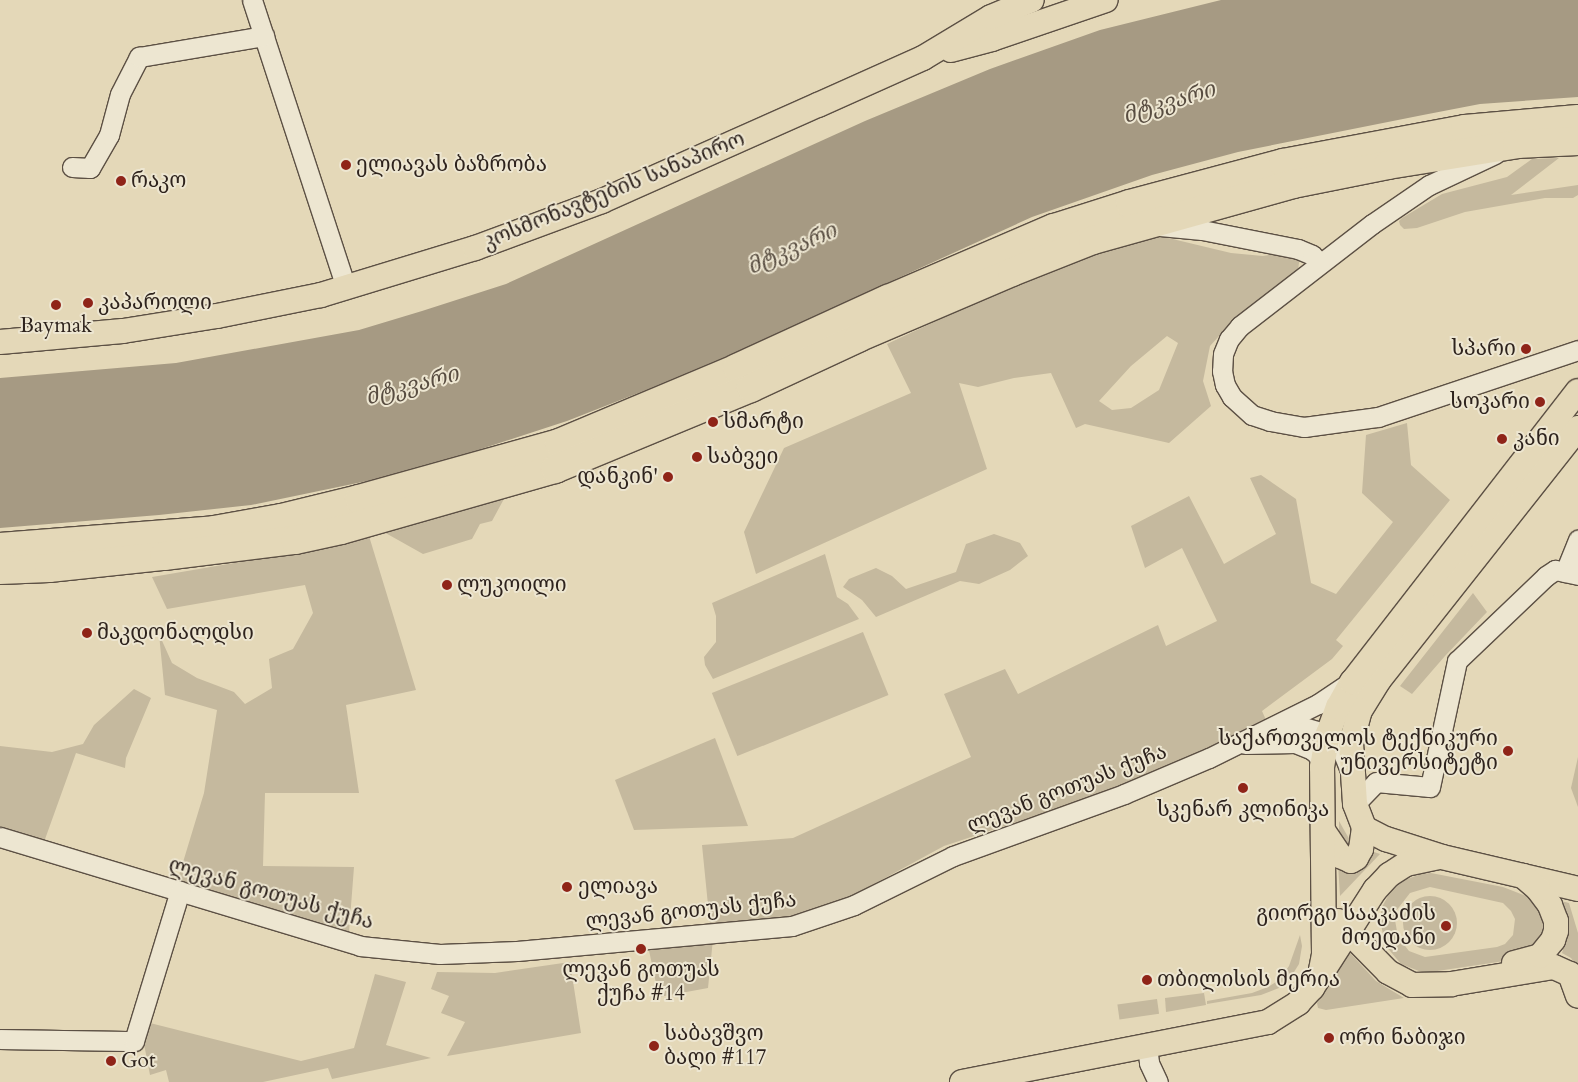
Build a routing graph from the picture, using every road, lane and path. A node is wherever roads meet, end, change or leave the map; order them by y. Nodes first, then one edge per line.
1 (252, 0) edge
2 (1032, 0) edge
3 (1106, 0) edge
4 (264, 36) junction
5 (923, 58) junction
6 (1578, 119) edge
7 (1578, 141) edge
8 (1516, 144) junction
9 (72, 167) dead end
10 (1143, 224) junction
11 (1320, 263) junction
12 (346, 288) junction
13 (0, 342) edge
14 (1578, 350) edge
15 (1559, 358) junction
16 (1578, 362) edge
17 (1578, 391) edge
18 (1578, 428) edge
19 (1578, 540) edge
20 (0, 547) edge
21 (0, 570) edge
22 (1571, 574) edge
23 (1352, 682) junction
24 (1264, 732) junction
25 (1328, 734) junction
26 (1241, 744) junction
27 (1322, 767) junction
28 (1352, 777) junction
29 (1355, 804) junction
30 (1364, 828) junction
31 (1324, 832) junction
32 (0, 837) edge
33 (1442, 857) junction
34 (1520, 874) junction
35 (1322, 884) junction
36 (1578, 889) edge
37 (180, 891) junction
38 (1371, 897) junction
39 (1347, 931) junction
40 (1377, 961) junction
41 (1320, 975) junction
42 (1451, 984) junction
43 (1578, 996) edge
44 (0, 1039) edge
45 (1147, 1046) junction
46 (962, 1082) edge
47 (1158, 1082) edge

1 - 4 street
2 - 5 main road, კოსმონავტების სანაპირო
3 - 5 main road, კოსმონავტების სანაპირო
4 - 9 street
4 - 12 street
5 - 12 main road, კოსმონავტების სანაპირო
6 - 20 highway
7 - 8 highway
8 - 10 highway
8 - 11 street
10 - 11 street
10 - 21 highway
11 - 15 street
12 - 13 main road, კოსმონავტების სანაპირო
14 - 15 street
15 - 16 street
17 - 23 main road
18 - 28 main road
19 - 22 street
22 - 29 street
23 - 24 street, ლევან გოთუას ქუჩა
23 - 25 main road
24 - 25 street
24 - 26 street, ლევან გოთუას ქუჩა
25 - 27 main road
25 - 28 street
26 - 27 street
26 - 37 street, ლევან გოთუას ქუჩა
27 - 31 main road
28 - 29 main road
29 - 30 main road
30 - 31 main road
30 - 33 main road
31 - 35 main road
32 - 37 street, ლევან გოთუას ქუჩა
33 - 34 main road
33 - 38 main road
34 - 36 main road
34 - 42 main road
35 - 39 main road
35 - 41 main road
37 - 44 street
38 - 39 main road
38 - 40 main road
39 - 40 main road
39 - 41 main road
40 - 42 main road
41 - 45 main road
42 - 43 main road
45 - 46 main road
45 - 47 street

